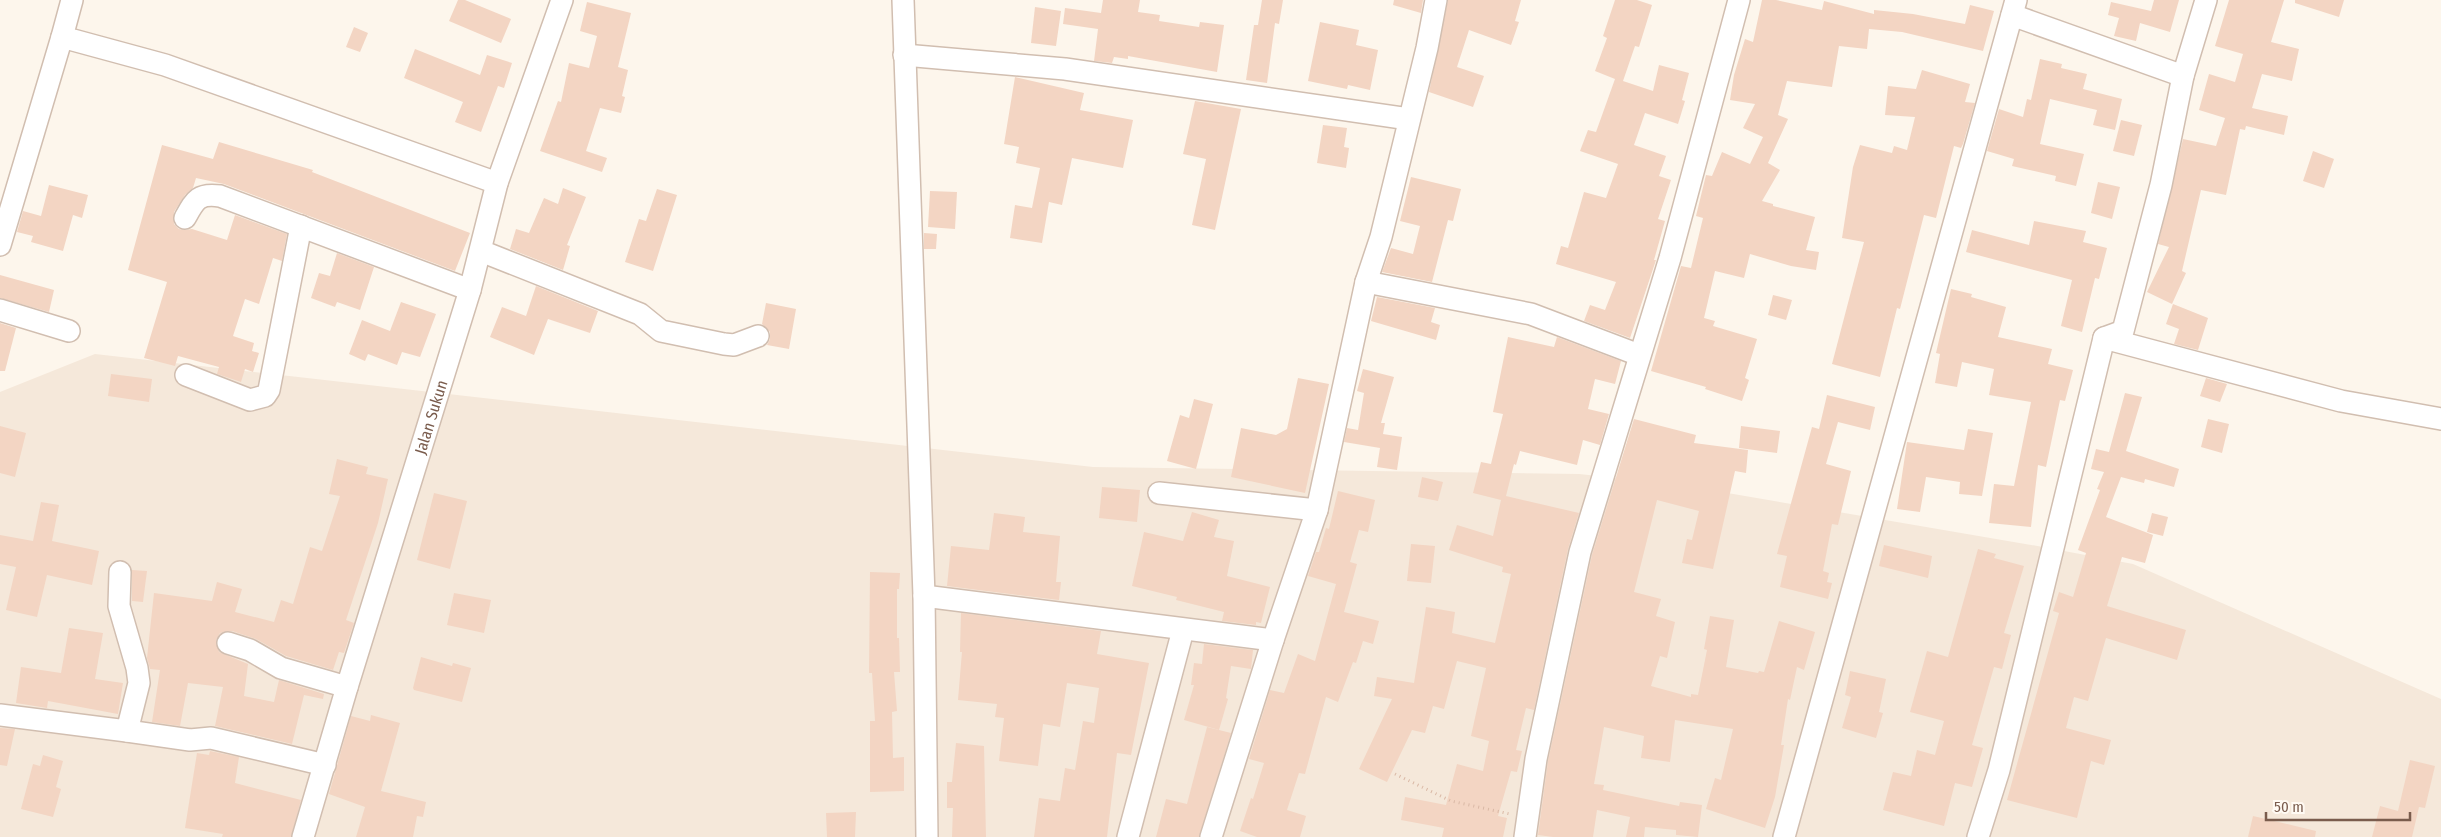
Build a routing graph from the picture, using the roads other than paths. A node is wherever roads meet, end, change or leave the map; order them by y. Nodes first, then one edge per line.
1 (72, 0) edge
2 (562, 0) edge
3 (903, 0) edge
4 (1436, 0) edge
5 (1739, 0) edge
6 (2206, 0) edge
7 (2014, 7) edge
8 (62, 37) junction
9 (904, 55) junction
10 (2183, 76) junction
11 (1409, 119) junction
12 (497, 183) junction
13 (185, 218) dead end
14 (302, 226) junction
15 (0, 246) edge
16 (481, 251) junction
17 (1366, 282) junction
18 (470, 290) junction
19 (0, 310) edge
20 (69, 331) dead end
21 (758, 336) dead end
22 (2114, 341) junction
23 (1639, 356) junction
24 (186, 375) dead end
25 (2441, 419) edge
26 (1159, 493) dead end
27 (1318, 510) junction
28 (120, 572) dead end
29 (924, 596) junction
30 (1184, 630) junction
31 (1273, 640) junction
32 (228, 643) dead end
33 (347, 687) junction
34 (0, 715) edge
35 (127, 730) junction
36 (325, 765) junction
37 (1526, 827) edge
38 (929, 832) edge
39 (303, 837) edge
40 (1128, 837) edge
41 (1211, 837) edge
42 (1784, 837) edge
43 (1978, 837) edge

1 - 8 street
2 - 12 street, Jalan Sukun
3 - 9 street
4 - 11 street
5 - 23 street
6 - 10 street
7 - 10 street
7 - 42 street
8 - 12 street
8 - 15 street
9 - 11 street
9 - 29 street
10 - 22 street
11 - 17 street
12 - 16 street, Jalan Sukun
13 - 14 street
14 - 18 street
14 - 24 street
16 - 18 street, Jalan Sukun
16 - 21 street
17 - 23 street
17 - 27 street
18 - 33 street, Jalan Sukun
19 - 20 street
22 - 25 street
22 - 43 street
23 - 37 street
26 - 27 street
27 - 31 street
28 - 35 street
29 - 30 street
29 - 38 street
30 - 31 street
30 - 40 street
31 - 41 street
32 - 33 street
33 - 36 street, Jalan Sukun
34 - 35 street
35 - 36 street
36 - 39 street, Jalan Sukun

